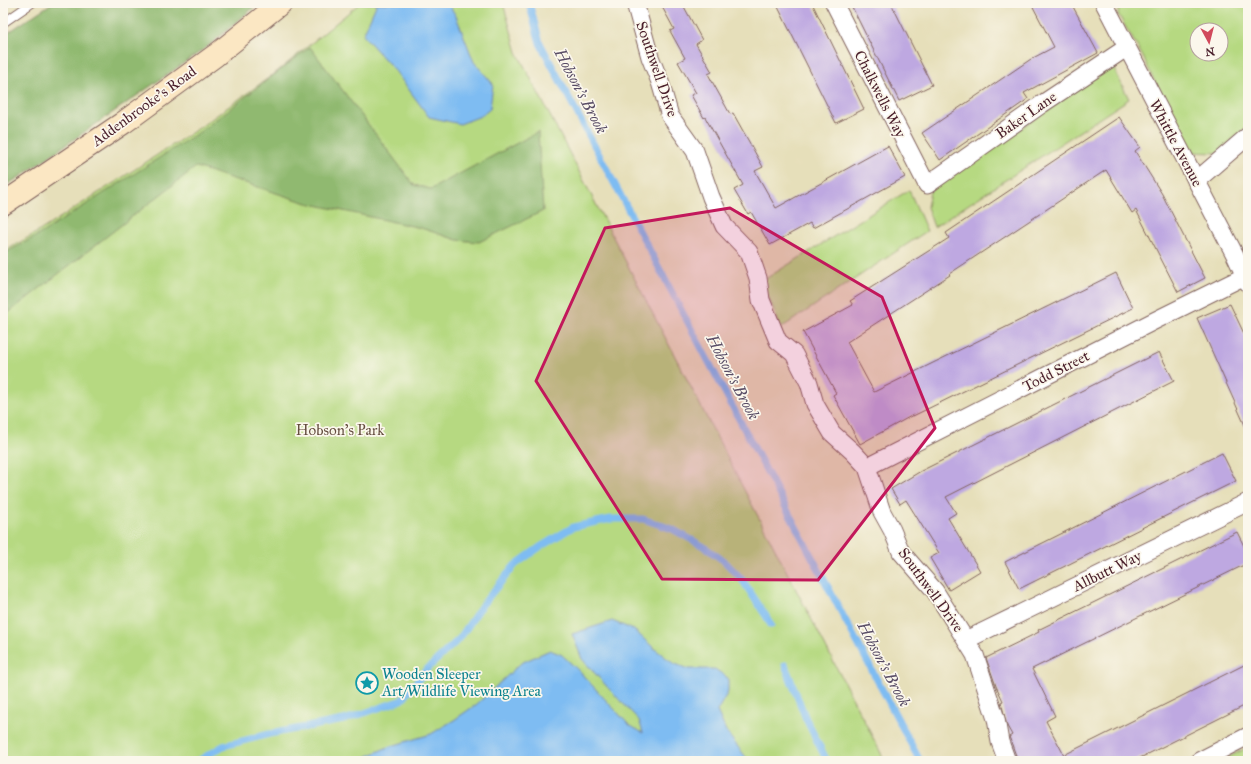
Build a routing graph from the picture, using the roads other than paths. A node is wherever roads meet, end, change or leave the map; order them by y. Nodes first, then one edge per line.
1 (32, 3) edge
2 (281, 3) edge
3 (635, 3) edge
4 (834, 3) edge
5 (1104, 3) edge
6 (3, 23) edge
7 (1126, 48) junction
8 (1248, 136) edge
9 (1196, 181) junction
10 (926, 185) joint
11 (3, 204) edge
12 (1246, 280) edge
13 (868, 467) junction
14 (1248, 502) edge
15 (966, 640) junction
16 (1248, 736) edge
17 (1007, 761) edge
18 (1199, 761) edge

1 - 6 lane
2 - 11 street, Addenbrooke's Road
3 - 13 street, Southwell Drive
4 - 10 street, Chalkwells Way
5 - 7 street, Whittle Avenue
7 - 9 street, Whittle Avenue
7 - 10 street, Baker Lane
8 - 9 street
9 - 12 street, Whittle Avenue
12 - 13 street, Todd Street
13 - 15 street, Southwell Drive
14 - 15 street, Allbutt Way
15 - 17 street, Southwell Drive
16 - 18 street

